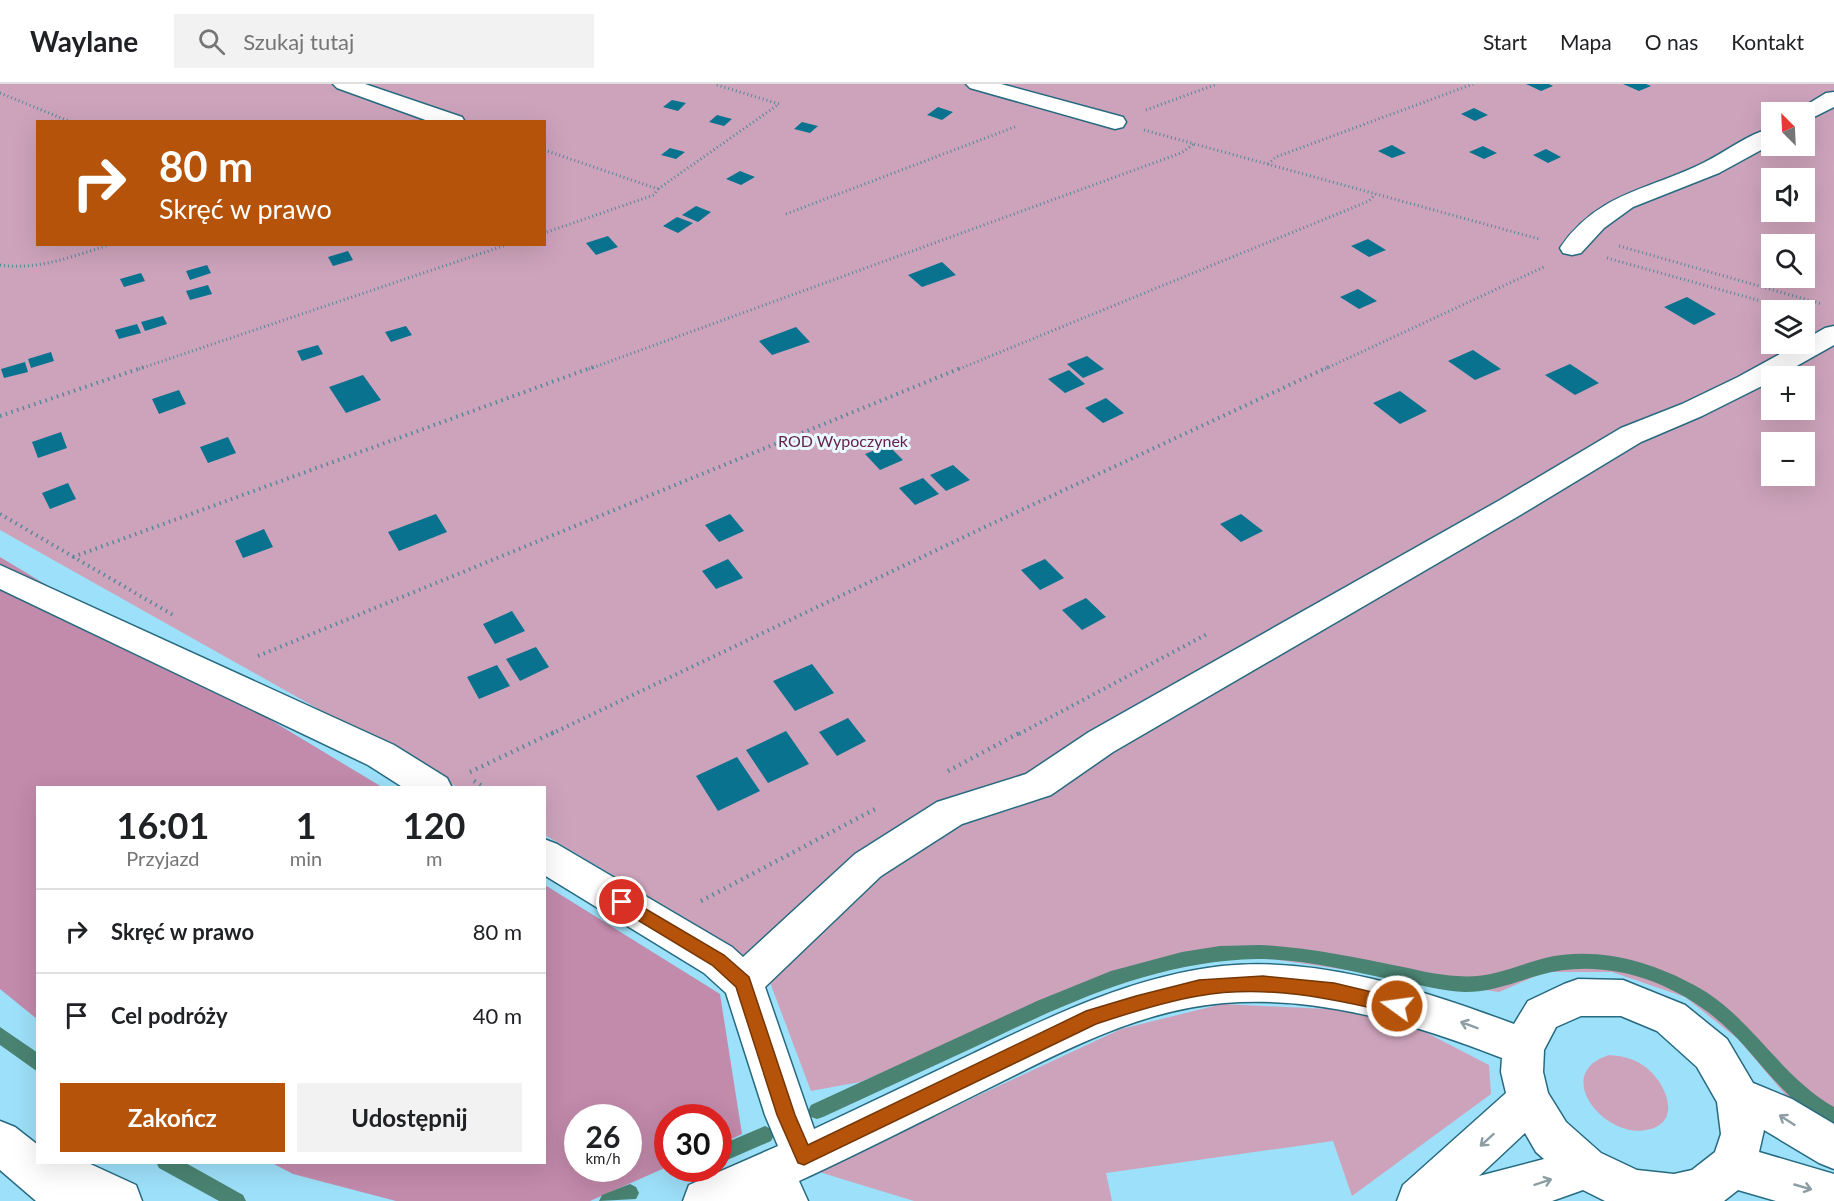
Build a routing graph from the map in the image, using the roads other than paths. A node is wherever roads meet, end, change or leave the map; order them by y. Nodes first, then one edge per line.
1 (344, 84) edge
2 (977, 84) edge
3 (1834, 98) edge
4 (1815, 109) edge
5 (448, 120) edge
6 (1115, 122) road end
7 (1761, 141) edge
8 (1578, 242) road end
9 (1834, 334) edge
10 (0, 576) edge
11 (449, 781) edge
12 (546, 856) edge
13 (743, 982) junction
14 (1523, 1047) junction
15 (1738, 1097) junction
16 (1529, 1100) junction
17 (5, 1146) edge
18 (1834, 1148) edge
19 (36, 1161) edge
20 (43, 1164) edge
21 (1585, 1168) junction
22 (786, 1177) edge
23 (1714, 1186) edge
24 (1634, 1196) edge
25 (1834, 1196) edge
26 (70, 1201) edge
27 (120, 1201) edge
28 (705, 1201) edge
29 (1419, 1201) edge
30 (1466, 1201) edge

1 - 5 street
2 - 6 street
3 - 4 street
7 - 8 street
9 - 13 street
10 - 11 street
12 - 13 street
13 - 22 street
14 - 15 street
14 - 16 street
14 -> 22 street
18 -> 15 street
15 - 23 street
16 - 21 street
16 -> 29 street
17 - 19 street
17 - 26 street
20 - 27 street
21 - 24 street
30 -> 21 street
22 - 28 street
23 - 24 street
23 -> 25 street

